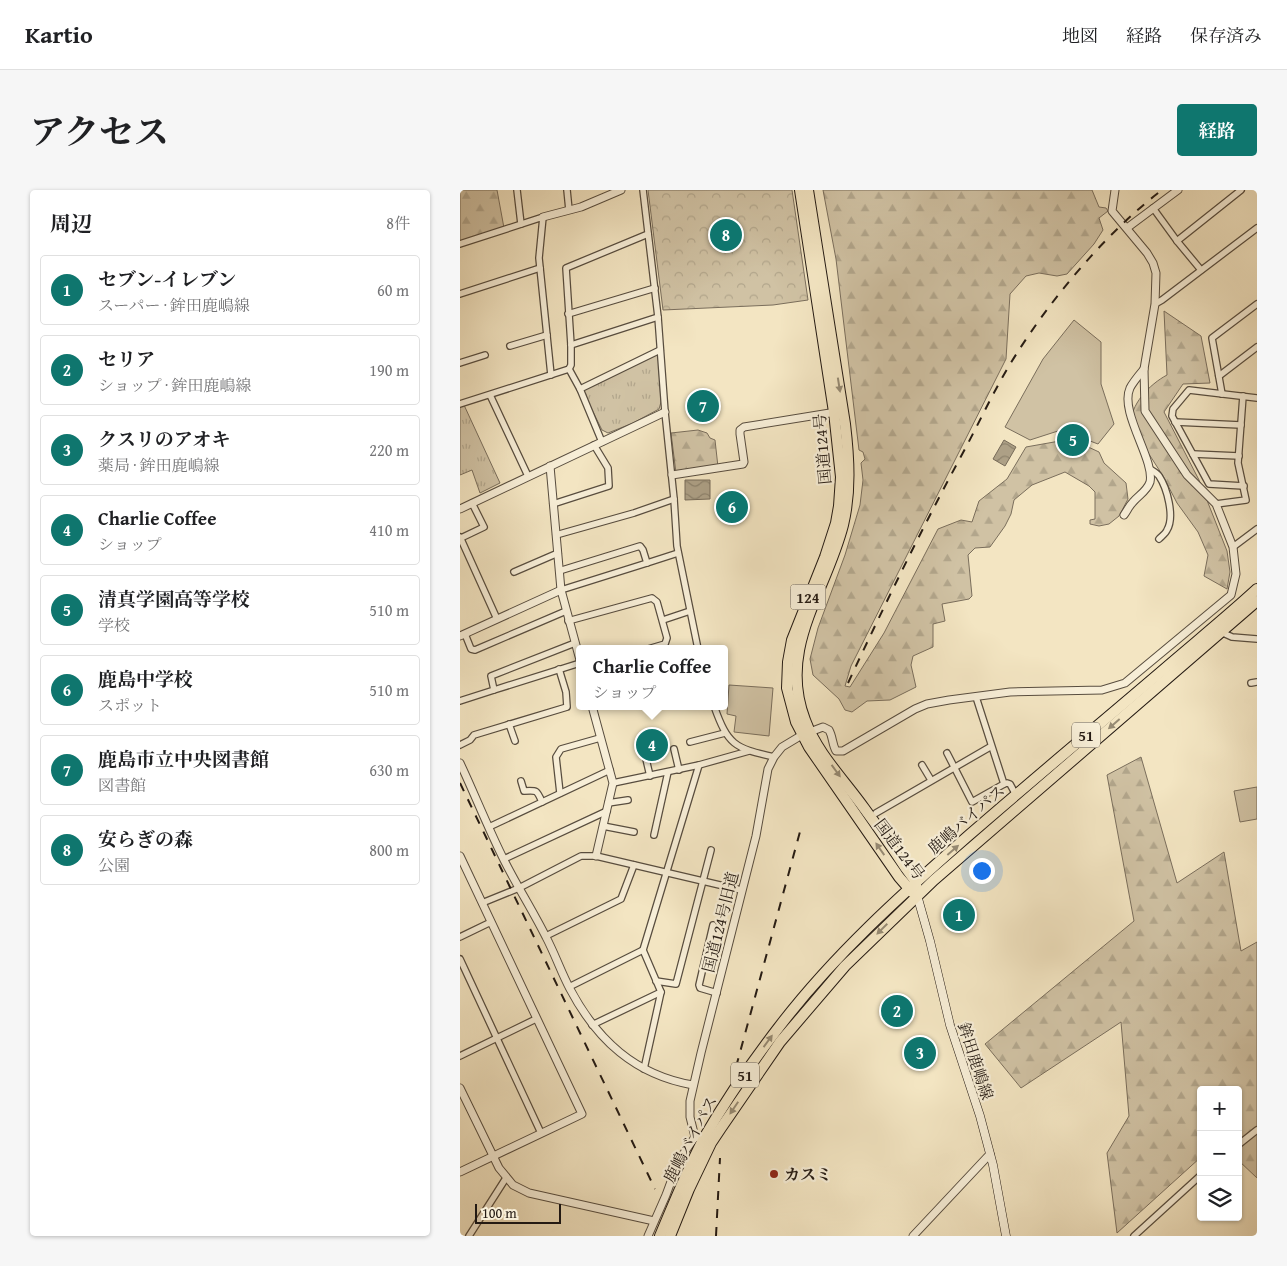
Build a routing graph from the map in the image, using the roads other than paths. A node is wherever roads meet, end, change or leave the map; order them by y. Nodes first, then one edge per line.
1 (517, 190) edge
2 (566, 190) edge
3 (621, 190) edge
4 (643, 190) edge
5 (800, 190) edge
6 (808, 190) edge
7 (1115, 190) edge
8 (1178, 190) edge
9 (1242, 190) edge
10 (1153, 208) junction
11 (569, 210) junction
12 (543, 218) junction
13 (521, 224) junction
14 (1127, 228) junction
15 (1257, 228) edge
16 (648, 234) junction
17 (1177, 241) junction
18 (460, 244) edge
19 (540, 268) junction
20 (1201, 270) junction
21 (655, 288) junction
22 (460, 294) edge
23 (1155, 304) junction
24 (1257, 304) edge
25 (568, 314) junction
26 (658, 317) junction
27 (547, 335) junction
28 (571, 345) junction
29 (510, 346) dead end
30 (1257, 347) edge
31 (660, 350) junction
32 (485, 355) dead end
33 (460, 363) edge
34 (569, 369) junction
35 (1144, 369) junction
36 (551, 375) junction
37 (1219, 376) junction
38 (580, 388) junction
39 (1222, 394) junction
40 (490, 395) junction
41 (1243, 396) junction
42 (1257, 398) edge
43 (460, 404) edge
44 (665, 412) junction
45 (839, 412) junction
46 (1175, 422) junction
47 (1241, 425) junction
48 (602, 442) junction
49 (594, 445) junction
50 (1193, 454) junction
51 (1239, 456) junction
52 (550, 466) junction
53 (1150, 469) junction
54 (672, 475) junction
55 (528, 476) junction
56 (1244, 486) junction
57 (674, 499) junction
58 (472, 503) junction
59 (553, 504) junction
60 (1216, 504) junction
61 (460, 509) edge
62 (1124, 515) dead end
63 (1257, 529) edge
64 (556, 535) junction
65 (460, 538) edge
66 (1159, 539) dead end
67 (1233, 547) junction
68 (678, 553) junction
69 (558, 554) junction
70 (647, 563) junction
71 (559, 570) junction
72 (514, 572) dead end
73 (1257, 589) edge
74 (561, 590) junction
75 (1257, 601) edge
76 (566, 610) junction
77 (690, 611) junction
78 (497, 619) junction
79 (663, 620) junction
80 (568, 621) junction
81 (1221, 632) junction
82 (462, 635) edge
83 (1257, 639) edge
84 (575, 643) junction
85 (662, 645) edge
86 (697, 645) edge
87 (576, 647) edge
88 (576, 663) edge
89 (559, 669) junction
90 (494, 690) junction
91 (976, 697) junction
92 (460, 701) edge
93 (593, 710) edge
94 (716, 710) edge
95 (509, 724) junction
96 (725, 733) junction
97 (806, 733) junction
98 (600, 738) junction
99 (515, 741) dead end
100 (690, 742) dead end
101 (460, 746) edge
102 (990, 747) dead end
103 (674, 749) dead end
104 (749, 751) junction
105 (947, 753) dead end
106 (774, 757) junction
107 (646, 759) dead end
108 (460, 763) edge
109 (699, 765) junction
110 (922, 765) dead end
111 (954, 767) junction
112 (610, 770) junction
113 (678, 770) junction
114 (668, 772) junction
115 (650, 776) junction
116 (931, 780) junction
117 (521, 781) dead end
118 (612, 783) junction
119 (1004, 784) junction
120 (560, 793) junction
121 (1016, 795) junction
122 (628, 800) dead end
123 (542, 802) junction
124 (607, 807) junction
125 (876, 813) dead end
126 (603, 826) junction
127 (489, 827) junction
128 (634, 832) dead end
129 (654, 835) dead end
130 (712, 850) dead end
131 (460, 856) edge
132 (596, 856) junction
133 (504, 859) junction
134 (634, 865) junction
135 (668, 873) junction
136 (704, 882) junction
137 (912, 885) junction
138 (518, 888) junction
139 (741, 890) junction
140 (917, 895) junction
141 (482, 903) junction
142 (491, 922) junction
143 (713, 925) dead end
144 (546, 936) junction
145 (460, 937) edge
146 (643, 950) junction
147 (460, 959) edge
148 (656, 981) junction
149 (569, 987) junction
150 (661, 992) junction
151 (717, 992) junction
152 (536, 1019) junction
153 (592, 1025) junction
154 (497, 1038) junction
155 (460, 1056) edge
156 (644, 1069) junction
157 (693, 1085) junction
158 (460, 1088) edge
159 (1257, 1130) edge
160 (541, 1133) junction
161 (703, 1140) junction
162 (1242, 1142) edge
163 (990, 1154) junction
164 (492, 1156) junction
165 (460, 1172) edge
166 (1200, 1176) edge
167 (506, 1178) junction
168 (654, 1221) junction
169 (469, 1236) edge
170 (648, 1236) edge
171 (660, 1236) edge
172 (670, 1236) edge
173 (913, 1236) edge
174 (1006, 1236) edge
175 (1134, 1236) edge

1 - 13 street
2 - 11 street
3 - 11 street
4 - 16 street
5 - 45 highway, 国道124号 / 124
6 -> 45 highway, 国道124号 / 124
7 - 14 street
8 - 10 street
9 - 17 street
10 - 14 street
10 - 17 street
11 - 12 street
12 - 13 street
12 - 19 street
13 - 18 street
14 - 23 street
15 - 20 street
16 - 21 street
16 - 25 street
17 - 20 street
19 - 22 street
19 - 27 street
20 - 23 street
21 - 25 street
21 - 26 street
23 - 35 street
24 - 37 street
25 - 28 street
26 - 28 street
26 - 31 street
27 - 29 street
27 - 36 street
28 - 34 street
30 - 37 street
31 - 38 street
31 - 44 street
32 - 33 street
34 - 36 street
34 - 38 street
35 - 53 street
35 - 60 street
36 - 40 street
37 - 39 street
38 - 48 street
39 - 41 street
39 - 46 street
40 - 43 street
40 - 55 street
41 - 42 street
41 - 47 street
44 - 48 street
44 - 54 street
45 - 54 street
45 - 97 highway, 国道124号 / 124
46 - 47 street
46 - 50 street
47 - 51 street
48 - 49 street
49 - 52 street
49 - 59 street
50 - 51 street
50 - 56 street
51 - 56 street
52 - 55 street
52 - 59 street
53 - 62 street
53 - 66 street
54 - 57 street
55 - 58 street
56 - 60 street
57 - 64 street
57 - 68 street
58 - 61 street
58 - 65 street
59 - 64 street
60 - 67 street
63 - 67 street
64 - 69 street
65 - 78 street
67 - 91 street
68 - 70 street
68 - 77 street
69 - 71 street
69 - 72 street
70 - 71 street
70 - 74 street
71 - 74 street
73 - 121 highway, 鹿嶋バイパス / 51
74 - 76 street
74 - 78 street
75 - 81 highway, 鹿嶋バイパス / 51
76 - 80 street
76 - 82 street
77 - 79 street
77 - 86 street
78 - 82 street
79 - 80 street
79 - 85 street
80 - 84 street
81 - 83 street
81 -> 140 highway, 鹿嶋バイパス / 51
84 - 87 street
84 - 90 street
88 - 89 street
89 - 90 street
89 - 95 street
90 - 92 street
91 - 97 street
91 - 119 street
93 - 98 street
94 - 96 street
95 - 99 street
95 - 101 street
96 - 100 street
96 - 104 street
97 - 106 street, 国道124号旧道
97 - 137 highway, 国道124号 / 124
98 - 112 street
98 - 120 street
102 - 111 street
103 - 113 street
104 - 106 street
104 - 109 street
105 - 111 street
106 - 139 street, 国道124号旧道
107 - 115 street
108 - 127 street
109 - 113 street
109 - 135 street
110 - 116 street
111 - 116 street
111 - 119 street
112 - 118 street
112 - 120 street
113 - 114 street
114 - 115 street
114 - 129 street
115 - 118 street
116 - 125 street
117 - 123 street
118 - 124 street
119 - 121 street
120 - 123 street
137 -> 121 highway, 鹿嶋バイパス / 51
122 - 124 street
123 - 127 street
124 - 126 street
124 - 133 street
126 - 128 street
126 - 132 street
127 - 133 street
130 - 136 street
131 - 141 street
132 - 134 street
132 - 138 street
133 - 138 street
134 - 135 street
134 - 144 street
135 - 136 street
135 - 146 street
136 - 139 street
136 - 148 street
137 - 140 highway, 国道124号 / 124
161 -> 137 highway, 鹿嶋バイパス / 51
138 - 141 street
138 - 144 street
139 - 151 street, 国道124号旧道
140 -> 161 highway, 鹿嶋バイパス / 51
140 - 163 main road, 鉾田鹿嶋線
141 - 142 street
142 - 145 street
142 - 152 street
143 - 151 street
144 - 149 street
146 - 148 street
146 - 149 street
147 - 154 street
148 - 150 street
149 - 153 street
150 - 153 street
150 - 156 street
151 - 157 street, 国道124号旧道
152 - 154 street
152 - 160 street
153 - 156 street
154 - 155 street
154 - 160 street
156 - 157 street
157 - 161 street, 国道124号旧道
158 - 164 street
159 - 162 street
160 - 164 street
161 - 168 street
161 - 171 highway, 鹿嶋バイパス / 51
161 - 172 highway, 鹿嶋バイパス / 51
163 - 173 street
163 - 174 main road, 鉾田鹿嶋線
164 - 165 street
164 - 167 street
166 - 175 street
167 - 168 street
167 - 169 street
168 - 170 street

